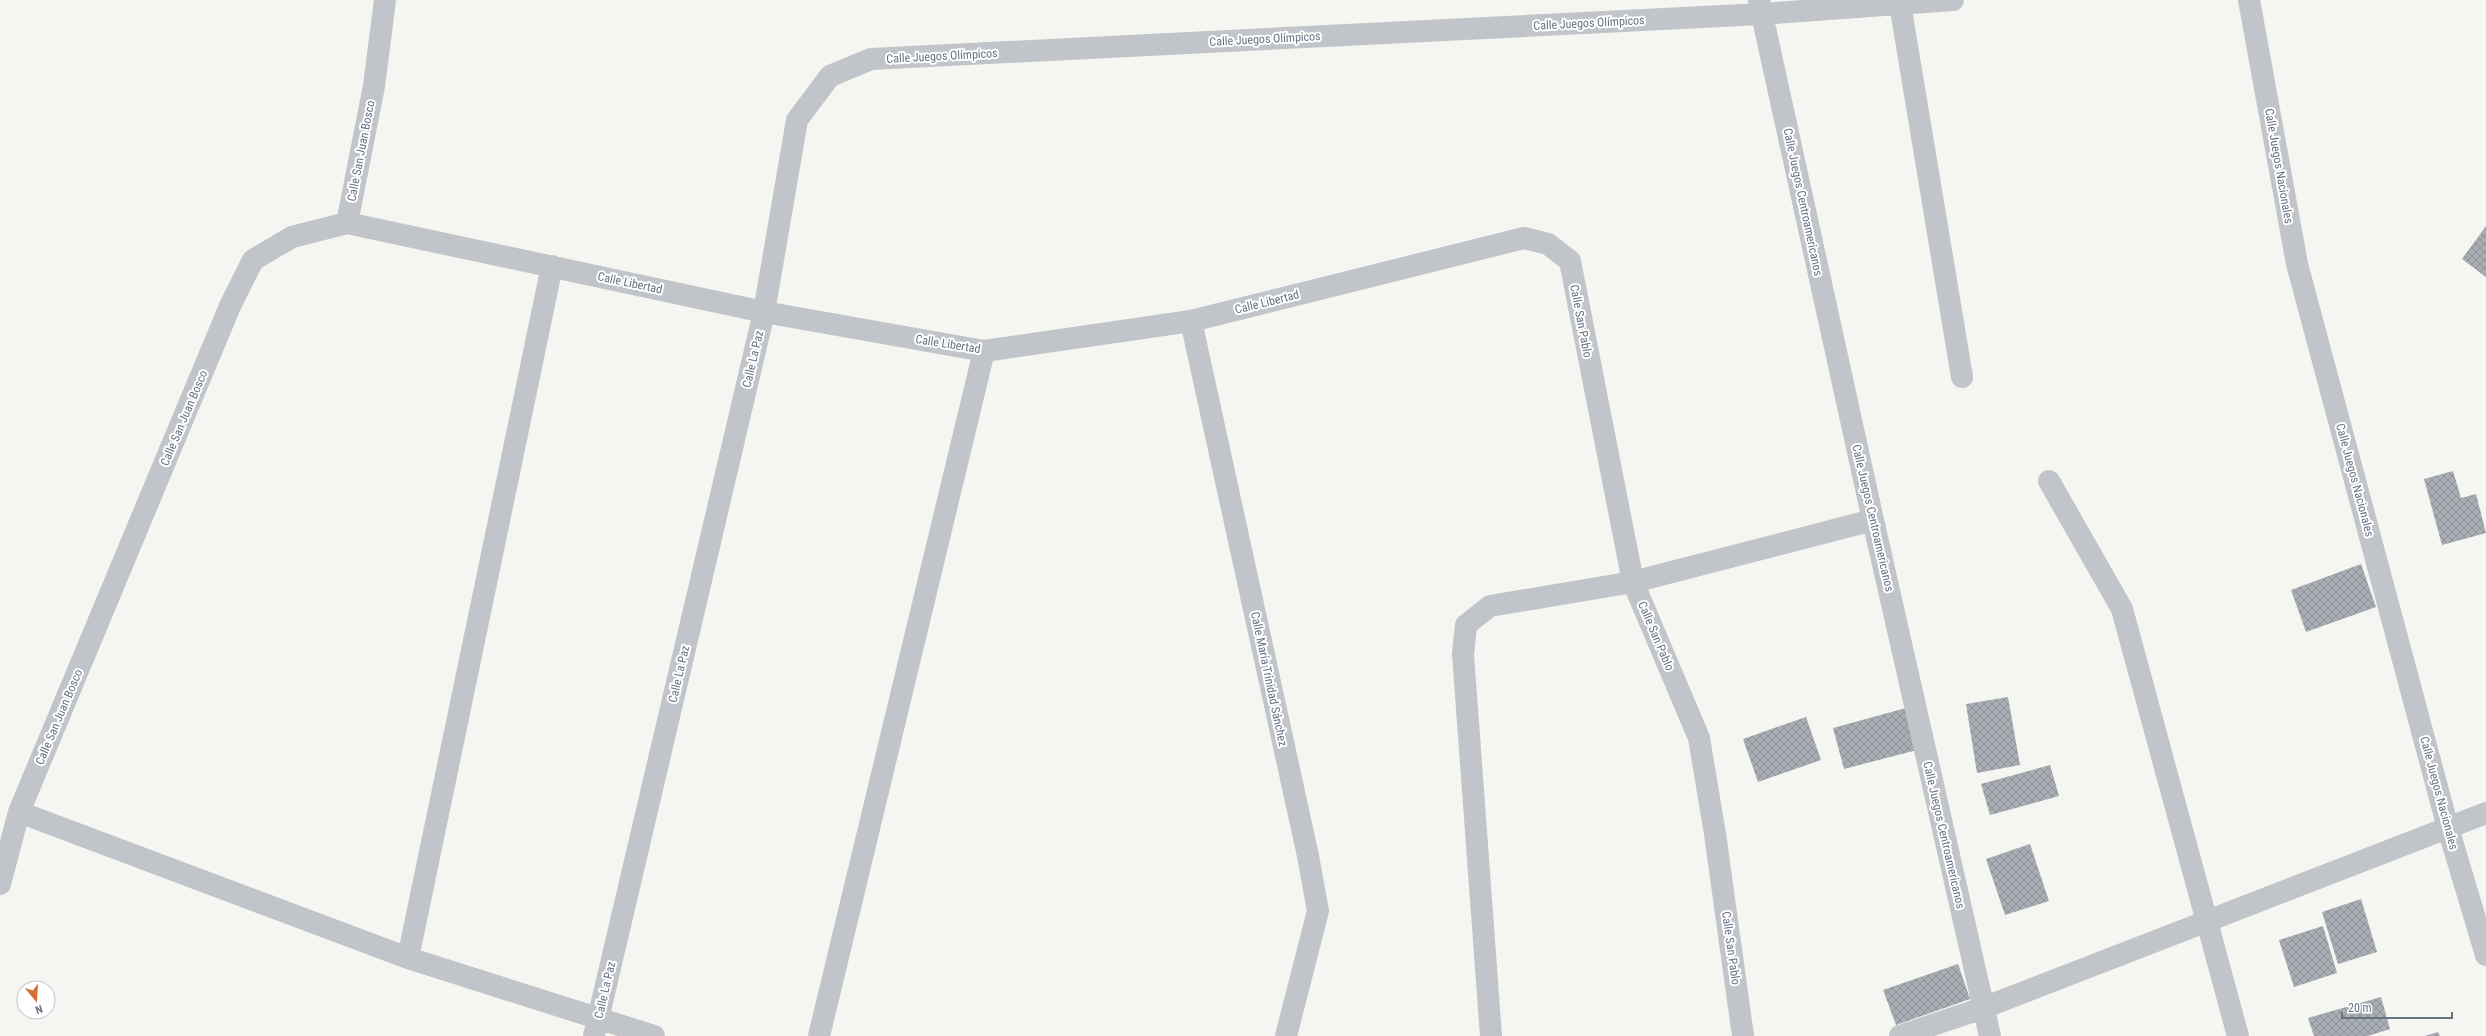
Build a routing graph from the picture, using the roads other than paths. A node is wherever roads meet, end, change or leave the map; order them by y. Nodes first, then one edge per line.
1 (385, 0) edge
2 (1953, 0) edge
3 (2249, 0) edge
4 (1900, 4) junction
5 (1761, 7) edge
6 (347, 222) junction
7 (1548, 244) joint
8 (552, 266) junction
9 (764, 312) junction
10 (1191, 321) junction
11 (984, 351) junction
12 (1962, 377) dead end
13 (2049, 481) dead end
14 (1873, 520) junction
15 (1633, 582) junction
16 (19, 812) junction
17 (2486, 813) edge
18 (2448, 828) junction
19 (0, 884) edge
20 (2209, 921) junction
21 (2486, 955) edge
22 (408, 958) junction
23 (1983, 1008) junction
24 (596, 1027) edge
25 (654, 1036) edge
26 (819, 1036) edge
27 (1286, 1036) edge
28 (1491, 1036) edge
29 (1743, 1036) edge
30 (1900, 1036) edge
31 (1990, 1036) edge
32 (2238, 1036) edge

1 - 6 street, Calle San Juan Bosco
2 - 4 street, Calle Juegos Olímpicos
3 - 18 street, Calle Juegos Nacionales
4 - 5 street, Calle Juegos Olímpicos
4 - 12 street
5 - 9 street, Calle Juegos Olímpicos
5 - 14 street, Calle Juegos Centroamericanos
6 - 8 street, Calle Libertad
6 - 16 street, Calle San Juan Bosco
7 - 10 street, Calle Libertad
7 - 15 street, Calle San Pablo
8 - 9 street, Calle Libertad
8 - 22 street
9 - 11 street, Calle Libertad
9 - 24 street, Calle La Paz
10 - 11 street, Calle Libertad
10 - 27 street, Calle María Trinidad Sánchez
11 - 26 street
13 - 20 street
14 - 15 street
14 - 23 street, Calle Juegos Centroamericanos
15 - 28 street
15 - 29 street, Calle San Pablo
16 - 19 street, Calle San Juan Bosco
16 - 22 street
17 - 18 street
18 - 20 street
18 - 21 street, Calle Juegos Nacionales
20 - 23 street
20 - 32 street
22 - 24 street
23 - 30 street
23 - 31 street, Calle Juegos Centroamericanos
24 - 25 street

